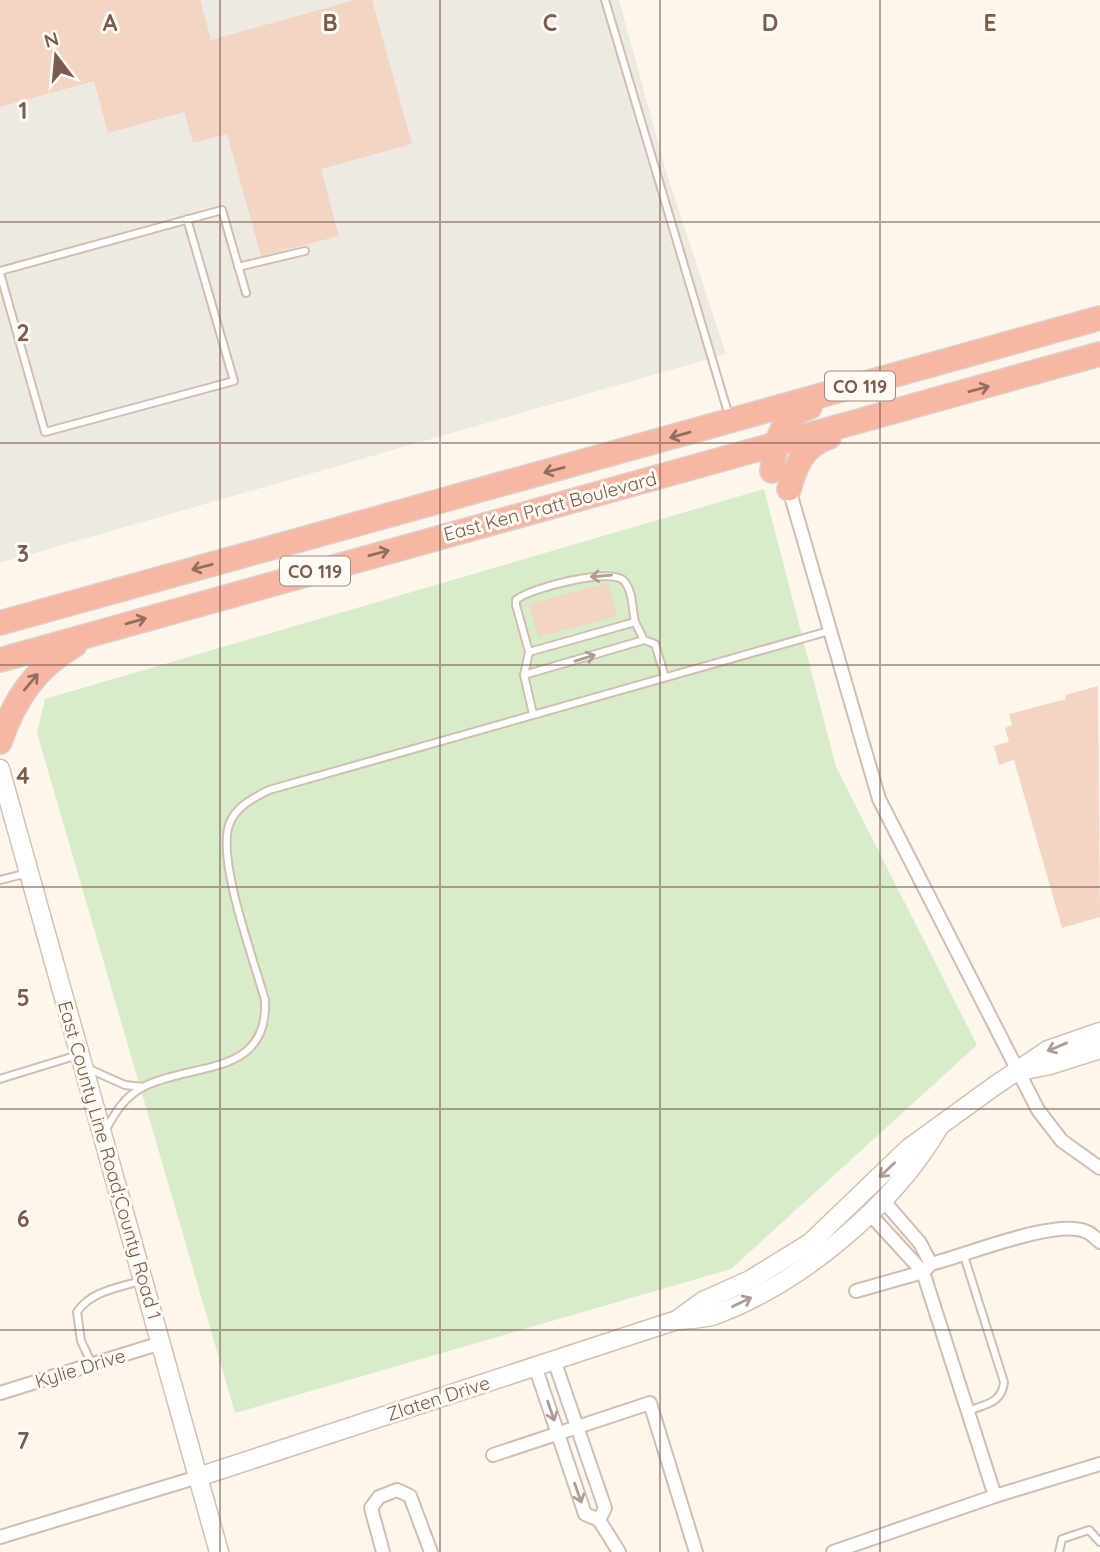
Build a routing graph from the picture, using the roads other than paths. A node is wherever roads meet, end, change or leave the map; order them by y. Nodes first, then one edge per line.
1 (605, 0) edge
2 (187, 219) junction
3 (305, 251) dead end
4 (238, 267) junction
5 (0, 272) edge
6 (246, 293) dead end
7 (1100, 318) edge
8 (1100, 327) edge
9 (1100, 354) edge
10 (933, 401) junction
11 (731, 421) junction
12 (775, 445) junction
13 (772, 471) junction
14 (630, 485) junction
15 (789, 489) junction
16 (635, 622) junction
17 (0, 623) edge
18 (829, 631) junction
19 (100, 632) junction
20 (645, 640) junction
21 (529, 652) junction
22 (0, 660) edge
23 (524, 675) junction
24 (665, 677) junction
25 (533, 714) junction
26 (0, 742) edge
27 (0, 769) edge
28 (30, 872) junction
29 (0, 880) edge
30 (1100, 1032) edge
31 (1100, 1049) edge
32 (82, 1061) junction
33 (1018, 1071) junction
34 (0, 1079) edge
35 (143, 1087) junction
36 (939, 1127) junction
37 (103, 1135) junction
38 (1100, 1168) edge
39 (882, 1199) junction
40 (868, 1212) junction
41 (906, 1227) junction
42 (892, 1241) junction
43 (1100, 1242) edge
44 (964, 1256) junction
45 (927, 1268) junction
46 (143, 1280) junction
47 (856, 1291) dead end
48 (677, 1320) junction
49 (161, 1343) junction
50 (554, 1360) junction
51 (92, 1364) junction
52 (535, 1366) junction
53 (0, 1393) edge
54 (968, 1411) junction
55 (577, 1428) junction
56 (559, 1434) junction
57 (584, 1449) junction
58 (493, 1455) dead end
59 (566, 1456) junction
60 (1100, 1464) edge
61 (198, 1477) junction
62 (995, 1496) junction
63 (599, 1520) junction
64 (0, 1537) edge
65 (1100, 1542) edge
66 (219, 1552) edge
67 (383, 1552) edge
68 (431, 1552) edge
69 (618, 1552) edge
70 (696, 1552) edge
71 (832, 1552) edge
72 (1059, 1552) edge

1 - 11 lane
2 - 4 lane
2 - 5 lane
2 - 5 lane
3 - 4 lane
4 - 6 lane
7 - 11 highway, East Ken Pratt Boulevard / CO 119
8 - 12 highway
10 -> 9 highway, East Ken Pratt Boulevard / CO 119
10 - 12 highway, East Ken Pratt Boulevard / CO 119
10 - 15 highway
11 -> 17 highway, East Ken Pratt Boulevard / CO 119
12 - 13 highway
12 - 14 highway, East Ken Pratt Boulevard / CO 119
13 - 14 highway
13 - 15 highway
19 -> 14 highway, East Ken Pratt Boulevard / CO 119
15 - 18 street
16 - 20 lane
16 - 21 lane
16 -> 21 lane
18 - 24 lane
18 - 33 street
19 - 22 highway, East Ken Pratt Boulevard / CO 119
26 -> 19 highway
23 -> 20 lane
20 - 24 lane
21 - 23 lane
23 - 25 lane
24 - 25 lane
25 - 35 lane
27 - 28 street, East County Line Road;County Road 1
28 - 29 lane
28 - 32 street, East County Line Road;County Road 1
30 -> 33 street, Zlaten Drive
31 - 33 street, Zlaten Drive
32 - 34 lane
32 - 35 lane
32 - 37 street, East County Line Road;County Road 1
33 - 36 street, Zlaten Drive
33 - 38 street
35 - 37 lane
36 - 39 street, Zlaten Drive
36 -> 48 street, Zlaten Drive
37 - 46 street, East County Line Road;County Road 1
39 - 40 street, Zlaten Drive
39 - 41 street
40 - 42 street
48 -> 40 street, Zlaten Drive
41 - 42 street
41 - 45 street
42 - 45 street
43 - 44 street
44 - 45 street
44 - 54 lane
45 - 47 street
45 - 54 street
46 - 49 street, East County Line Road;County Road 1
46 - 51 lane
48 - 50 street, Zlaten Drive
49 - 51 street, Kylie Drive
49 - 61 street, East County Line Road;County Road 1
50 - 52 street, Zlaten Drive
50 - 55 street
51 - 53 street, Kylie Drive
52 -> 56 street
52 - 61 street, Zlaten Drive
54 - 62 street
55 - 56 street
55 - 57 street
55 - 70 street
56 - 58 street
56 - 59 street
57 - 59 street
57 - 63 street
59 -> 63 street
60 - 62 street
61 - 64 street
61 - 66 street, East County Line Road;County Road 1
62 - 71 street
63 - 69 street
65 - 72 lane
67 - 68 street

